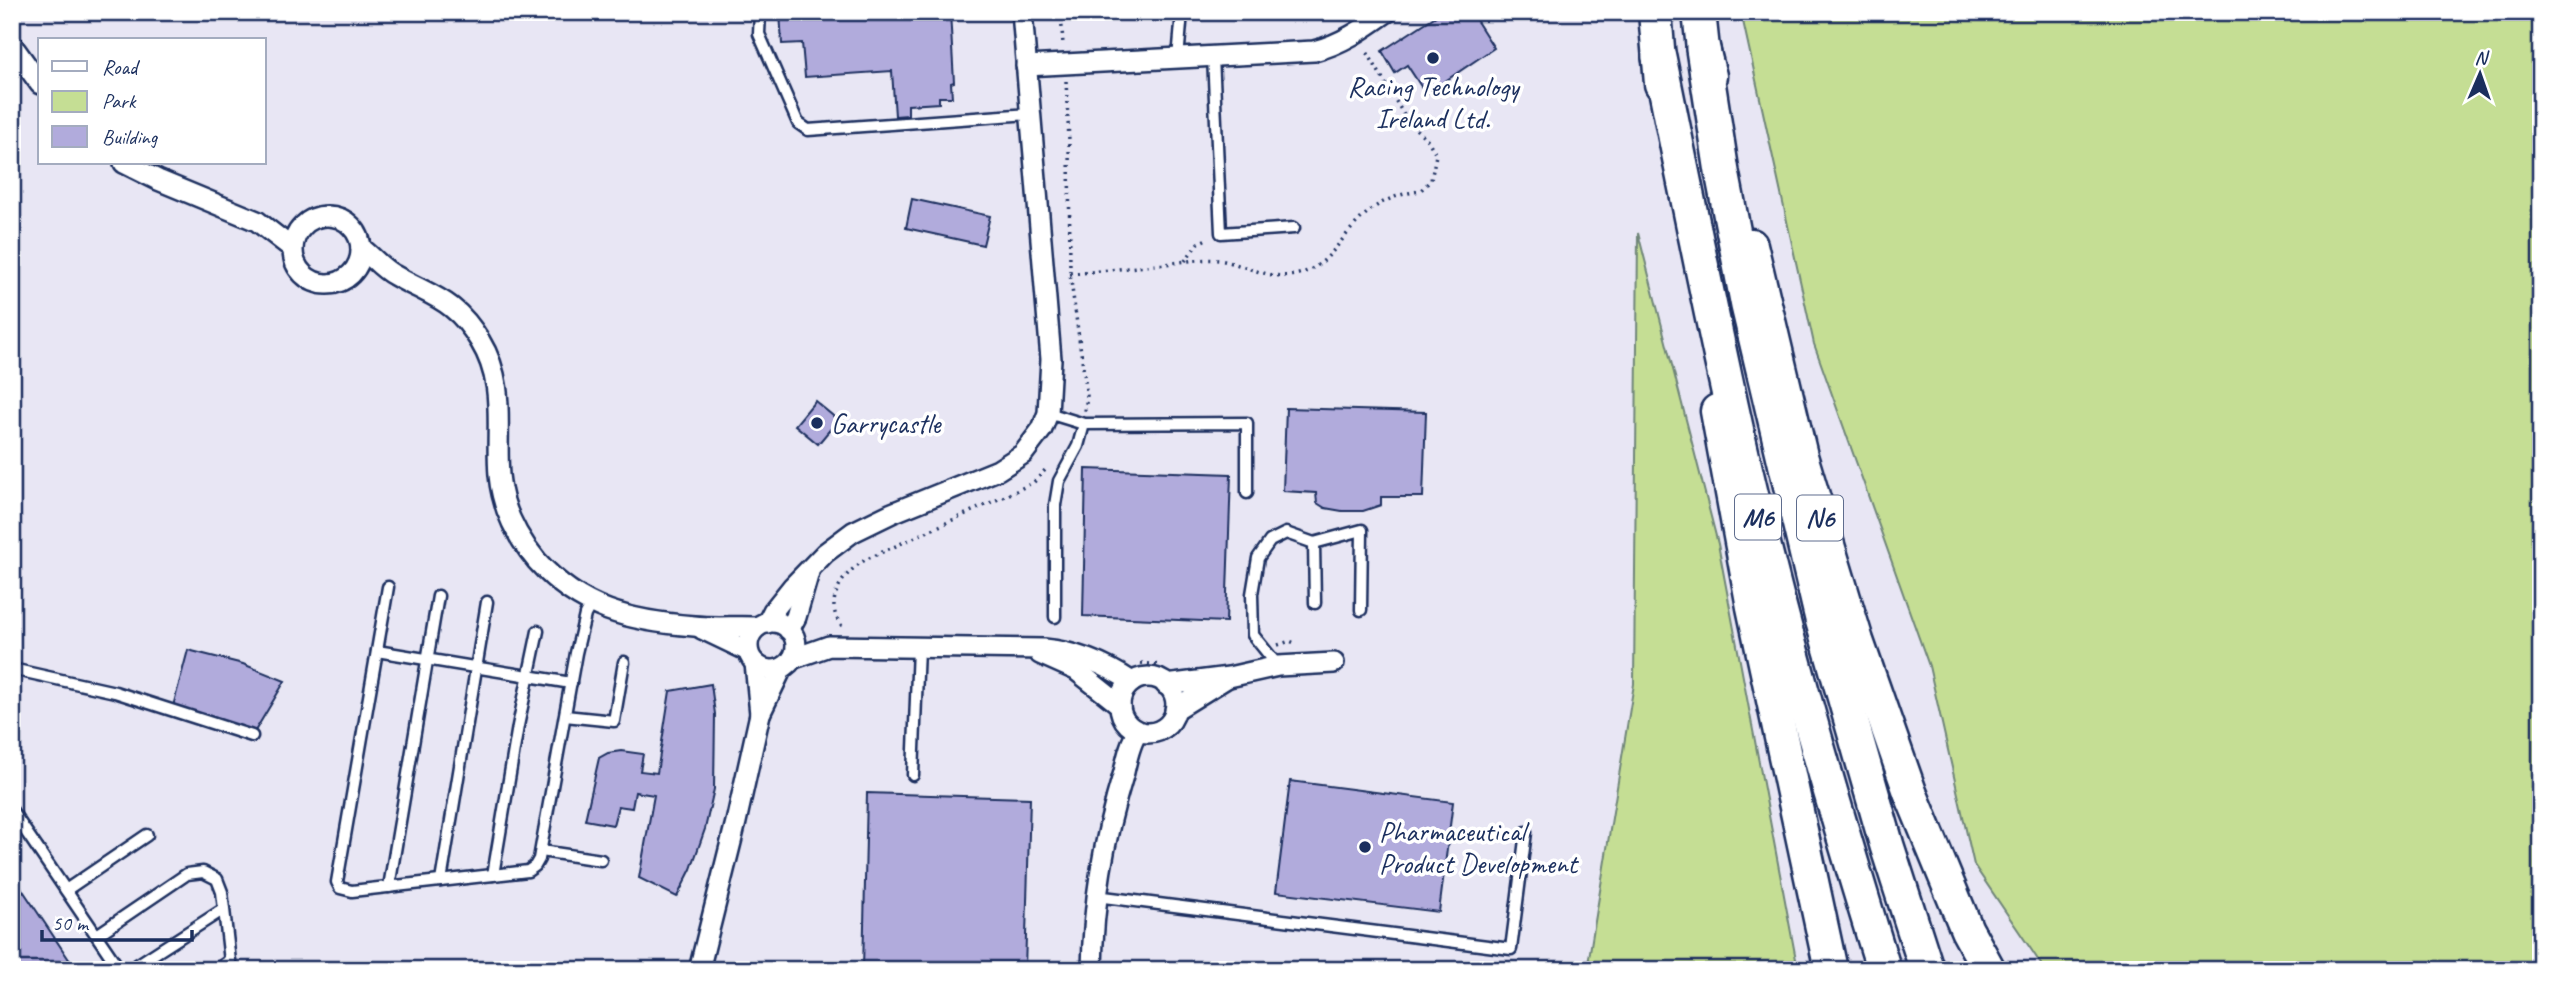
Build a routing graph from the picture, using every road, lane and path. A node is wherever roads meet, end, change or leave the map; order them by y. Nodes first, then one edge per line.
1 (760, 12) edge
2 (1022, 12) edge
3 (1061, 12) edge
4 (1182, 12) edge
5 (1387, 12) edge
6 (1655, 12) edge
7 (1699, 12) edge
8 (1355, 35) junction
9 (12, 45) edge
10 (1703, 49) junction
11 (1213, 56) junction
12 (1659, 57) junction
13 (1178, 58) junction
14 (1065, 64) junction
15 (1026, 66) junction
16 (38, 80) edge
17 (1030, 114) junction
18 (126, 164) edge
19 (257, 221) junction
20 (305, 223) junction
21 (1294, 228) dead end
22 (1221, 233) junction
23 (292, 248) junction
24 (361, 248) junction
25 (1184, 261) junction
26 (391, 274) junction
27 (1070, 274) junction
28 (349, 276) junction
29 (1048, 413) junction
30 (1084, 424) junction
31 (1051, 464) dead end
32 (1247, 493) dead end
33 (1314, 543) junction
34 (809, 571) junction
35 (388, 587) dead end
36 (439, 596) dead end
37 (487, 602) dead end
38 (591, 604) junction
39 (1315, 604) dead end
40 (1361, 610) dead end
41 (1055, 617) dead end
42 (762, 625) junction
43 (695, 626) junction
44 (538, 631) dead end
45 (846, 631) dead end
46 (790, 632) junction
47 (829, 646) junction
48 (1306, 646) dead end
49 (918, 648) junction
50 (1264, 649) junction
51 (1029, 650) junction
52 (377, 651) junction
53 (752, 657) junction
54 (427, 660) junction
55 (1133, 661) dead end
56 (624, 662) dead end
57 (787, 663) junction
58 (1334, 663) dead end
59 (1278, 666) junction
60 (475, 668) junction
61 (12, 669) edge
62 (1165, 675) junction
63 (528, 676) junction
64 (1229, 677) junction
65 (1132, 682) junction
66 (571, 683) junction
67 (1120, 705) junction
68 (1175, 710) junction
69 (760, 715) junction
70 (565, 716) junction
71 (1138, 732) junction
72 (252, 736) dead end
73 (913, 775) dead end
74 (12, 811) edge
75 (1526, 832) dead end
76 (147, 835) dead end
77 (541, 850) junction
78 (601, 860) dead end
79 (493, 875) junction
80 (441, 881) junction
81 (389, 887) junction
82 (66, 890) junction
83 (1096, 896) junction
84 (224, 909) junction
85 (97, 935) junction
86 (231, 965) edge
87 (120, 970) edge
88 (129, 970) edge
89 (216, 970) edge
90 (699, 970) edge
91 (1092, 970) edge
92 (1831, 970) edge
93 (1884, 970) edge
94 (1927, 970) edge
95 (1989, 970) edge

1 - 17 lane
2 - 15 street
3 - 14 path
4 - 13 lane
5 - 8 street
6 - 12 highway
7 - 10 highway, N6
8 - 11 street
8 - 25 path
9 - 16 street
10 - 94 highway, M6
10 - 95 highway, N6
11 - 13 street
11 - 22 lane
12 - 92 highway
12 - 93 highway, M6
13 - 14 street
14 - 15 street
14 - 27 path
15 - 17 street
17 - 29 street
18 - 19 street
19 - 20 street
19 - 23 street
20 - 23 street
20 - 24 street
21 - 22 lane
22 - 25 path
23 - 28 street
24 - 26 street
24 - 28 street
25 - 27 path
26 - 28 street
26 - 38 street
27 - 30 path
29 - 30 lane
29 - 34 street
30 - 32 lane
30 - 41 lane
31 - 45 path
33 - 39 lane
33 - 40 lane
33 - 50 lane
34 - 42 street
34 - 46 street
35 - 52 lane
36 - 54 lane
37 - 60 lane
38 - 43 street
38 - 66 lane
42 - 43 street
42 - 46 street
42 - 53 street
43 - 53 street
44 - 63 lane
46 - 47 street
46 - 57 street
47 - 49 street
47 - 57 street
48 - 50 path
49 - 51 street
49 - 73 lane
50 - 59 lane
51 - 65 street
51 - 67 street
52 - 54 lane
52 - 81 lane
53 - 57 street
53 - 69 street
54 - 60 lane
54 - 81 lane
55 - 62 path
56 - 70 lane
57 - 69 street
58 - 59 street
59 - 64 street
60 - 63 lane
60 - 80 lane
61 - 72 lane
62 - 64 street
62 - 65 street
62 - 68 street
63 - 66 lane
63 - 79 lane
64 - 68 street
65 - 67 street
66 - 70 lane
67 - 71 street
68 - 71 street
69 - 90 street
70 - 77 lane
71 - 83 street
74 - 82 lane
75 - 83 lane
76 - 82 lane
77 - 78 lane
77 - 79 lane
79 - 80 lane
80 - 81 lane
82 - 85 lane
83 - 91 street
84 - 85 lane
84 - 86 lane
84 - 88 lane
85 - 87 lane
86 - 89 lane

